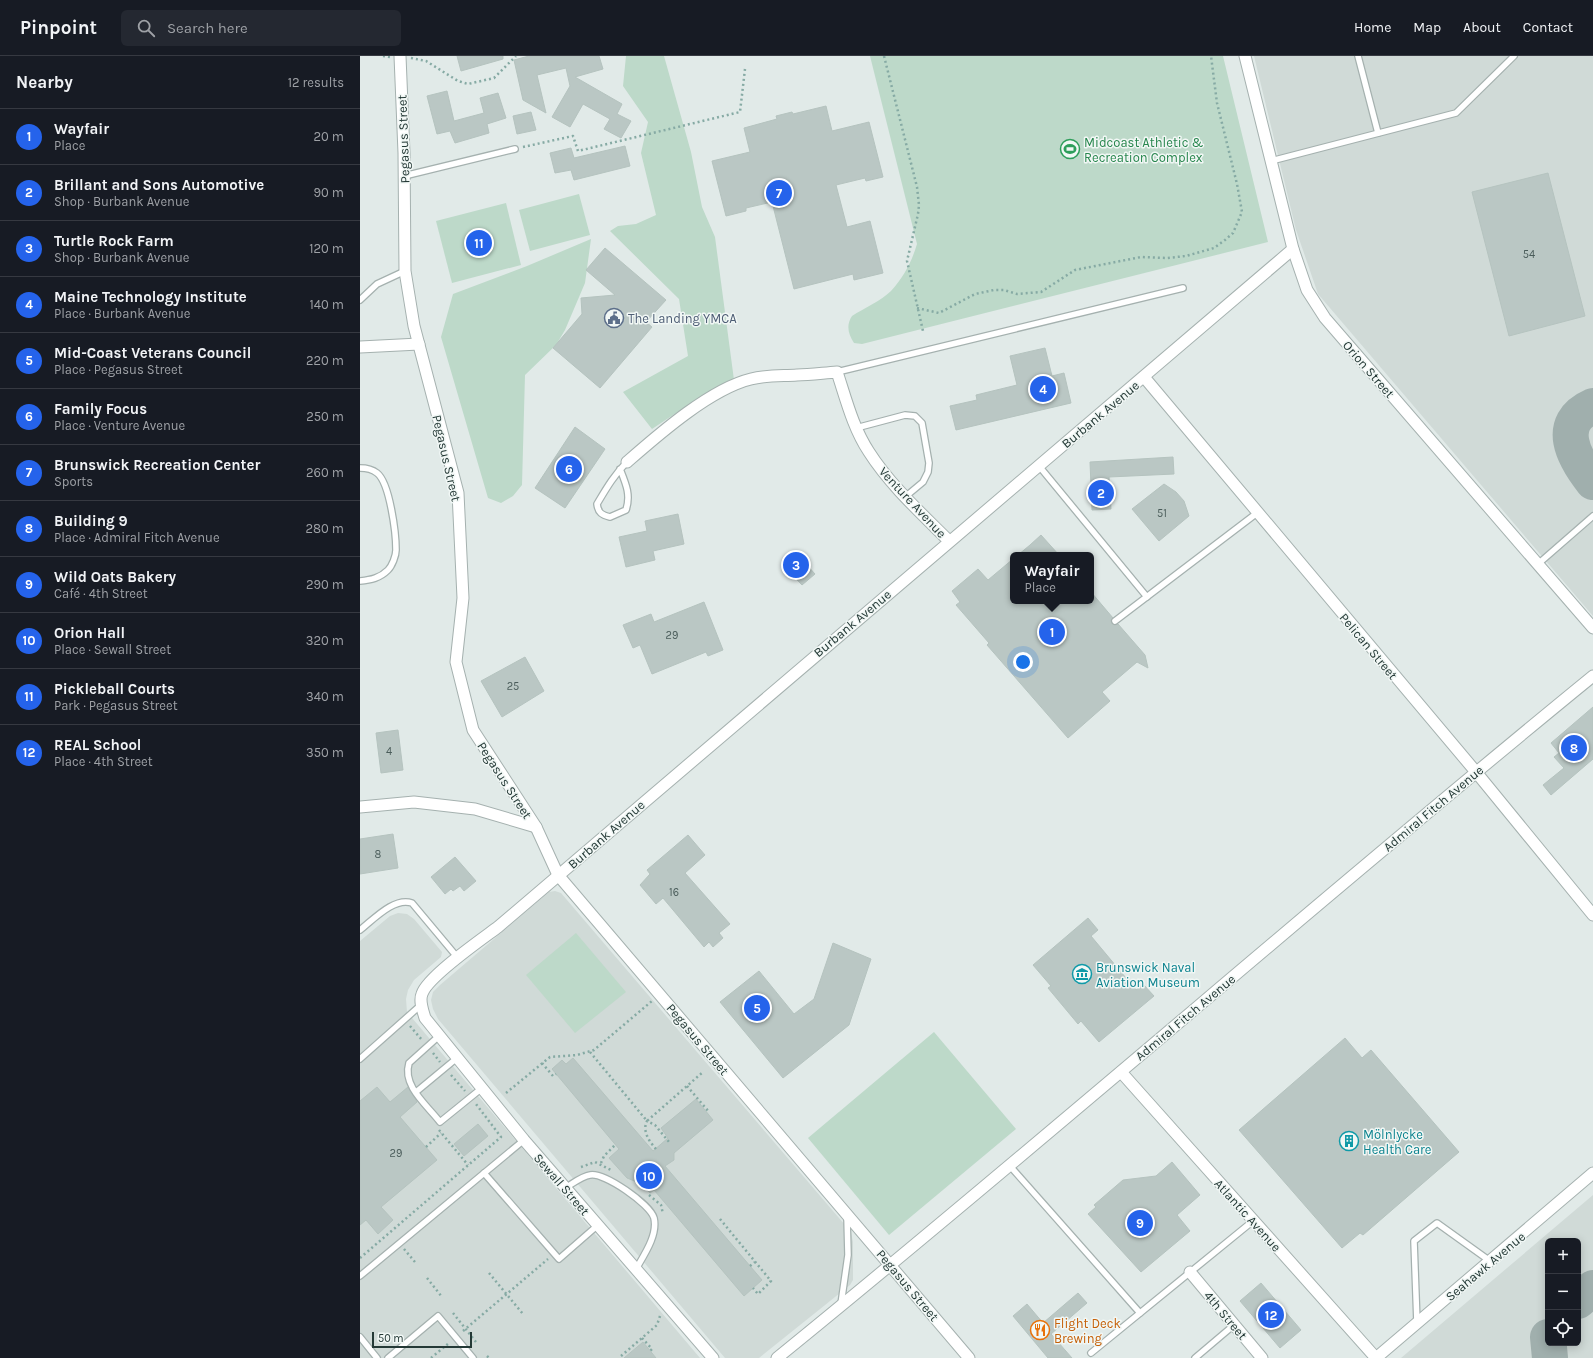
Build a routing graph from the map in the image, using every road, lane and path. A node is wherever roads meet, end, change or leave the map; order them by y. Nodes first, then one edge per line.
1 (516, 56) edge
2 (884, 56) edge
3 (1211, 56) edge
4 (1245, 56) edge
5 (1358, 56) edge
6 (1514, 56) edge
7 (404, 57) edge
8 (745, 69) dead end
9 (1378, 133) junction
10 (515, 148) joint
11 (1271, 161) junction
12 (404, 176) junction
13 (1293, 249) junction
14 (405, 271) junction
15 (1183, 288) dead end
16 (360, 300) edge
17 (917, 308) junction
18 (923, 331) dead end
19 (419, 344) junction
20 (360, 347) edge
21 (837, 372) junction
22 (1144, 377) junction
23 (856, 428) junction
24 (624, 466) junction
25 (1039, 466) junction
26 (360, 468) edge
27 (905, 497) junction
28 (1257, 512) junction
29 (1593, 516) edge
30 (949, 541) junction
31 (1538, 564) junction
32 (360, 581) edge
33 (1147, 597) junction
34 (1115, 621) dead end
35 (1593, 628) edge
36 (1593, 676) edge
37 (1476, 772) junction
38 (360, 807) edge
39 (536, 827) junction
40 (558, 875) junction
41 (1593, 915) edge
42 (360, 930) edge
43 (458, 958) junction
44 (660, 995) junction
45 (422, 1004) junction
46 (404, 1019) junction
47 (439, 1036) junction
48 (427, 1047) junction
49 (590, 1052) junction
50 (457, 1058) junction
51 (360, 1059) edge
52 (542, 1062) junction
53 (445, 1068) junction
54 (703, 1072) dead end
55 (1121, 1072) junction
56 (556, 1074) dead end
57 (687, 1086) junction
58 (482, 1088) junction
59 (416, 1092) junction
60 (506, 1093) dead end
61 (470, 1098) junction
62 (709, 1112) dead end
63 (647, 1121) junction
64 (441, 1133) dead end
65 (524, 1140) junction
66 (669, 1142) dead end
67 (616, 1144) dead end
68 (426, 1147) dead end
69 (656, 1149) dead end
70 (601, 1163) dead end
71 (1010, 1166) junction
72 (484, 1173) junction
73 (1593, 1173) edge
74 (566, 1188) junction
75 (847, 1214) junction
76 (720, 1219) dead end
77 (1253, 1221) junction
78 (598, 1225) junction
79 (404, 1249) dead end
80 (360, 1258) edge
81 (548, 1259) dead end
82 (1490, 1261) junction
83 (415, 1262) dead end
84 (755, 1262) junction
85 (750, 1266) dead end
86 (891, 1266) junction
87 (636, 1269) junction
88 (1190, 1272) junction
89 (489, 1273) dead end
90 (360, 1276) edge
91 (427, 1278) dead end
92 (753, 1288) dead end
93 (506, 1294) junction
94 (442, 1297) dead end
95 (841, 1306) junction
96 (453, 1313) dead end
97 (1140, 1313) junction
98 (523, 1314) dead end
99 (661, 1316) dead end
100 (1417, 1323) junction
101 (1234, 1325) junction
102 (464, 1329) junction
103 (360, 1338) edge
104 (642, 1338) junction
105 (451, 1341) dead end
106 (476, 1342) dead end
107 (650, 1351) dead end
108 (1091, 1353) dead end
109 (621, 1356) dead end
110 (377, 1358) edge
111 (388, 1358) edge
112 (431, 1358) edge
113 (473, 1358) edge
114 (713, 1358) edge
115 (777, 1358) edge
116 (969, 1358) edge
117 (1194, 1358) edge
118 (1262, 1358) edge
119 (1376, 1358) edge

1 - 7 path
2 - 17 path
3 - 17 path
4 - 11 street, Orion Street
5 - 9 lane
6 - 9 lane
7 - 12 street, Pegasus Street
8 - 10 path
9 - 11 lane
10 - 12 lane
11 - 13 street, Orion Street
12 - 14 street, Pegasus Street
13 - 22 street, Burbank Avenue
13 - 31 street, Orion Street
14 - 16 lane
14 - 19 street, Pegasus Street
15 - 21 lane
17 - 18 path
19 - 20 street
19 - 39 street, Pegasus Street
21 - 23 street, Venture Avenue
21 - 24 street
22 - 25 street, Burbank Avenue
22 - 28 street, Pelican Street
23 - 27 street, Venture Avenue
23 - 27 lane
24 - 24 lane
25 - 30 street, Burbank Avenue
25 - 33 lane
26 - 32 lane
27 - 30 street, Venture Avenue
28 - 33 lane
28 - 37 street, Pelican Street
29 - 31 lane
30 - 40 street, Burbank Avenue
31 - 35 street, Orion Street
33 - 34 lane
36 - 37 street, Admiral Fitch Avenue
37 - 41 street, Pelican Street
37 - 55 street, Admiral Fitch Avenue
38 - 39 street
39 - 40 street, Pegasus Street
40 - 43 street, Burbank Avenue
40 - 44 street, Pegasus Street
42 - 43 lane
43 - 45 street, Burbank Avenue
44 - 49 path
44 - 75 street, Pegasus Street
45 - 46 lane
45 - 47 street, Sewall Street
46 - 48 path
46 - 51 lane
47 - 48 lane
47 - 50 street, Sewall Street
48 - 53 path
48 - 59 lane
49 - 52 path
49 - 63 path
50 - 53 lane
50 - 58 street, Sewall Street
52 - 56 path
52 - 60 path
53 - 59 lane
53 - 61 path
54 - 57 path
55 - 71 street, Admiral Fitch Avenue
55 - 77 street, Atlantic Avenue
57 - 62 path
57 - 63 path
58 - 61 lane
58 - 65 street, Sewall Street
59 - 61 lane
61 - 80 path
63 - 66 path
63 - 69 path
64 - 68 path
65 - 72 lane
65 - 74 street, Sewall Street
67 - 70 path
71 - 86 street, Admiral Fitch Avenue
71 - 97 lane
72 - 78 lane
72 - 90 lane
73 - 82 street, Seahawk Avenue
74 - 78 street, Sewall Street
74 - 87 lane
75 - 86 street, Pegasus Street
75 - 95 lane
76 - 84 path
77 - 88 lane
77 - 119 street, Atlantic Avenue
78 - 87 street, Sewall Street
79 - 83 path
81 - 93 path
82 - 100 street, Seahawk Avenue
82 - 100 lane
84 - 85 path
84 - 92 path
86 - 95 street, Admiral Fitch Avenue
86 - 116 street, Pegasus Street
87 - 114 street, Sewall Street
88 - 97 lane
88 - 101 street, 4th Street
89 - 93 path
91 - 94 path
93 - 98 path
93 - 102 path
95 - 115 street, Admiral Fitch Avenue
96 - 102 path
97 - 108 lane
99 - 104 path
100 - 119 street, Seahawk Avenue
101 - 117 lane
101 - 118 street, 4th Street
102 - 106 path
103 - 110 lane
104 - 107 path
104 - 109 path
105 - 112 path
111 - 113 lane

